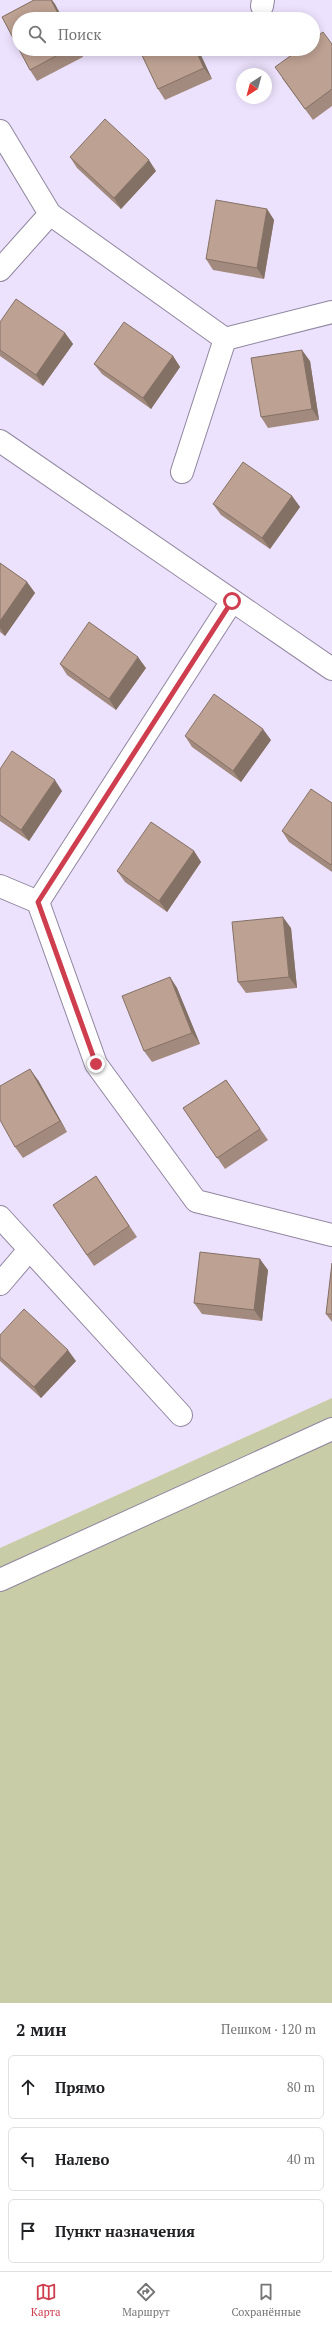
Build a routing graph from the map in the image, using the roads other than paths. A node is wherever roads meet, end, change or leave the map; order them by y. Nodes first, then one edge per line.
1 (0, 132) edge
2 (50, 214) junction
3 (0, 270) edge
4 (332, 312) edge
5 (226, 339) junction
6 (0, 441) edge
7 (182, 472) dead end
8 (232, 601) junction
9 (332, 670) edge
10 (0, 886) edge
11 (38, 902) junction
12 (0, 1218) edge
13 (332, 1235) edge
14 (29, 1250) junction
15 (0, 1284) edge
16 (181, 1415) dead end
17 (332, 1429) edge
18 (0, 1580) edge

1 - 2 lane
2 - 3 lane
2 - 5 lane
4 - 5 lane
5 - 7 lane
6 - 8 lane
8 - 9 lane
8 - 11 lane
10 - 11 lane
11 - 13 lane
12 - 14 lane
14 - 15 lane
14 - 16 lane
17 - 18 lane

